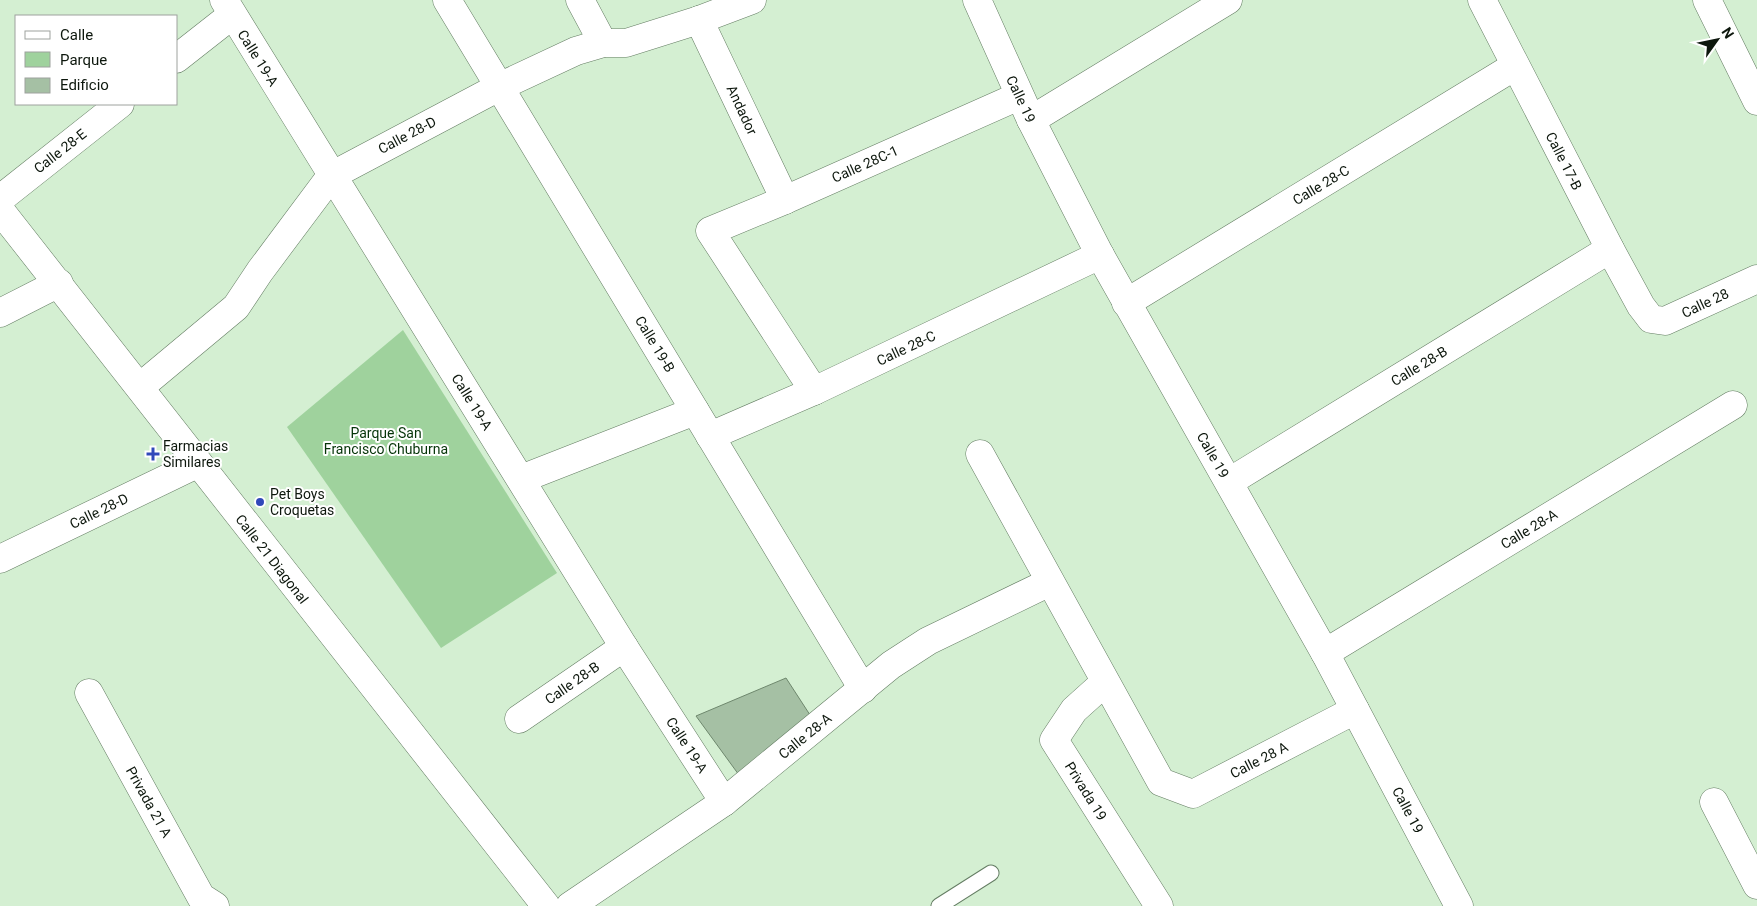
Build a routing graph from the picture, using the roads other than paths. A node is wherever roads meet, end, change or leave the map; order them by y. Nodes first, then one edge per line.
1 (447, 0) edge
2 (580, 0) edge
3 (752, 0) edge
4 (977, 0) edge
5 (1228, 0) edge
6 (1482, 0) edge
7 (1707, 0) edge
8 (228, 8) edge
9 (699, 20) junction
10 (603, 43) junction
11 (178, 57) edge
12 (1515, 66) junction
13 (499, 87) junction
14 (1019, 96) junction
15 (1757, 101) edge
16 (119, 105) edge
17 (1031, 120) junction
18 (331, 176) junction
19 (0, 199) edge
20 (785, 200) junction
21 (0, 210) edge
22 (1610, 250) junction
23 (1100, 255) junction
24 (1757, 278) edge
25 (58, 283) junction
26 (1126, 303) junction
27 (0, 313) edge
28 (1651, 319) joint
29 (140, 387) junction
30 (814, 391) junction
31 (1733, 405) dead end
32 (695, 411) junction
33 (710, 436) junction
34 (980, 454) dead end
35 (197, 464) junction
36 (521, 479) junction
37 (1229, 482) junction
38 (0, 559) edge
39 (1050, 582) junction
40 (624, 646) junction
41 (1325, 653) junction
42 (1104, 682) junction
43 (863, 689) junction
44 (89, 693) dead end
45 (1355, 710) junction
46 (519, 719) dead end
47 (724, 802) junction
48 (1714, 802) dead end
49 (991, 873) dead end
50 (1756, 882) edge
51 (215, 906) edge
52 (546, 906) edge
53 (570, 906) edge
54 (939, 906) edge
55 (1159, 906) edge
56 (1459, 906) edge

1 - 13 street, Calle 19-B
2 - 10 street
3 - 9 street, Calle 28-D
4 - 14 street, Calle 19
5 - 17 street
6 - 12 street, Calle 17-B
7 - 15 street
8 - 11 street
8 - 18 street, Calle 19-A
9 - 10 street, Calle 28-D
9 - 20 street, Andador
10 - 13 street, Calle 28-D
12 - 22 street, Calle 17-B
12 - 26 street, Calle 28-C
13 - 18 street, Calle 28-D
13 - 32 street, Calle 19-B
14 - 17 street, Calle 19
14 - 20 street, Calle 28C-1
16 - 19 street, Calle 28-E
17 - 23 street, Calle 19
18 - 29 street, Calle 28-D
18 - 36 street, Calle 19-A
20 - 30 street, Calle 28C-1
21 - 25 street, Calle 21 Diagonal
22 - 28 street, Calle 17-B
22 - 37 street, Calle 28-B
23 - 26 street, Calle 19
23 - 30 street, Calle 28-C
24 - 28 street, Calle 28
25 - 27 street
25 - 29 street, Calle 21 Diagonal
26 - 37 street, Calle 19
29 - 35 street, Calle 21 Diagonal
30 - 33 street, Calle 28-C
31 - 41 street, Calle 28-A
32 - 33 street, Calle 19-B
32 - 36 street
33 - 43 street, Calle 19-B
34 - 39 street
35 - 38 street, Calle 28-D
35 - 52 street, Calle 21 Diagonal
36 - 40 street, Calle 19-A
37 - 41 street, Calle 19
39 - 42 street
39 - 43 street, Calle 28-A
40 - 46 street, Calle 28-B
40 - 47 street, Calle 19-A
41 - 45 street, Calle 19
42 - 45 street, Calle 28 A
42 - 55 street, Privada 19
43 - 47 street, Calle 28-A
44 - 51 street, Privada 21 A
45 - 56 street, Calle 19
47 - 53 street, Calle 28-A
48 - 50 street
49 - 54 lane

